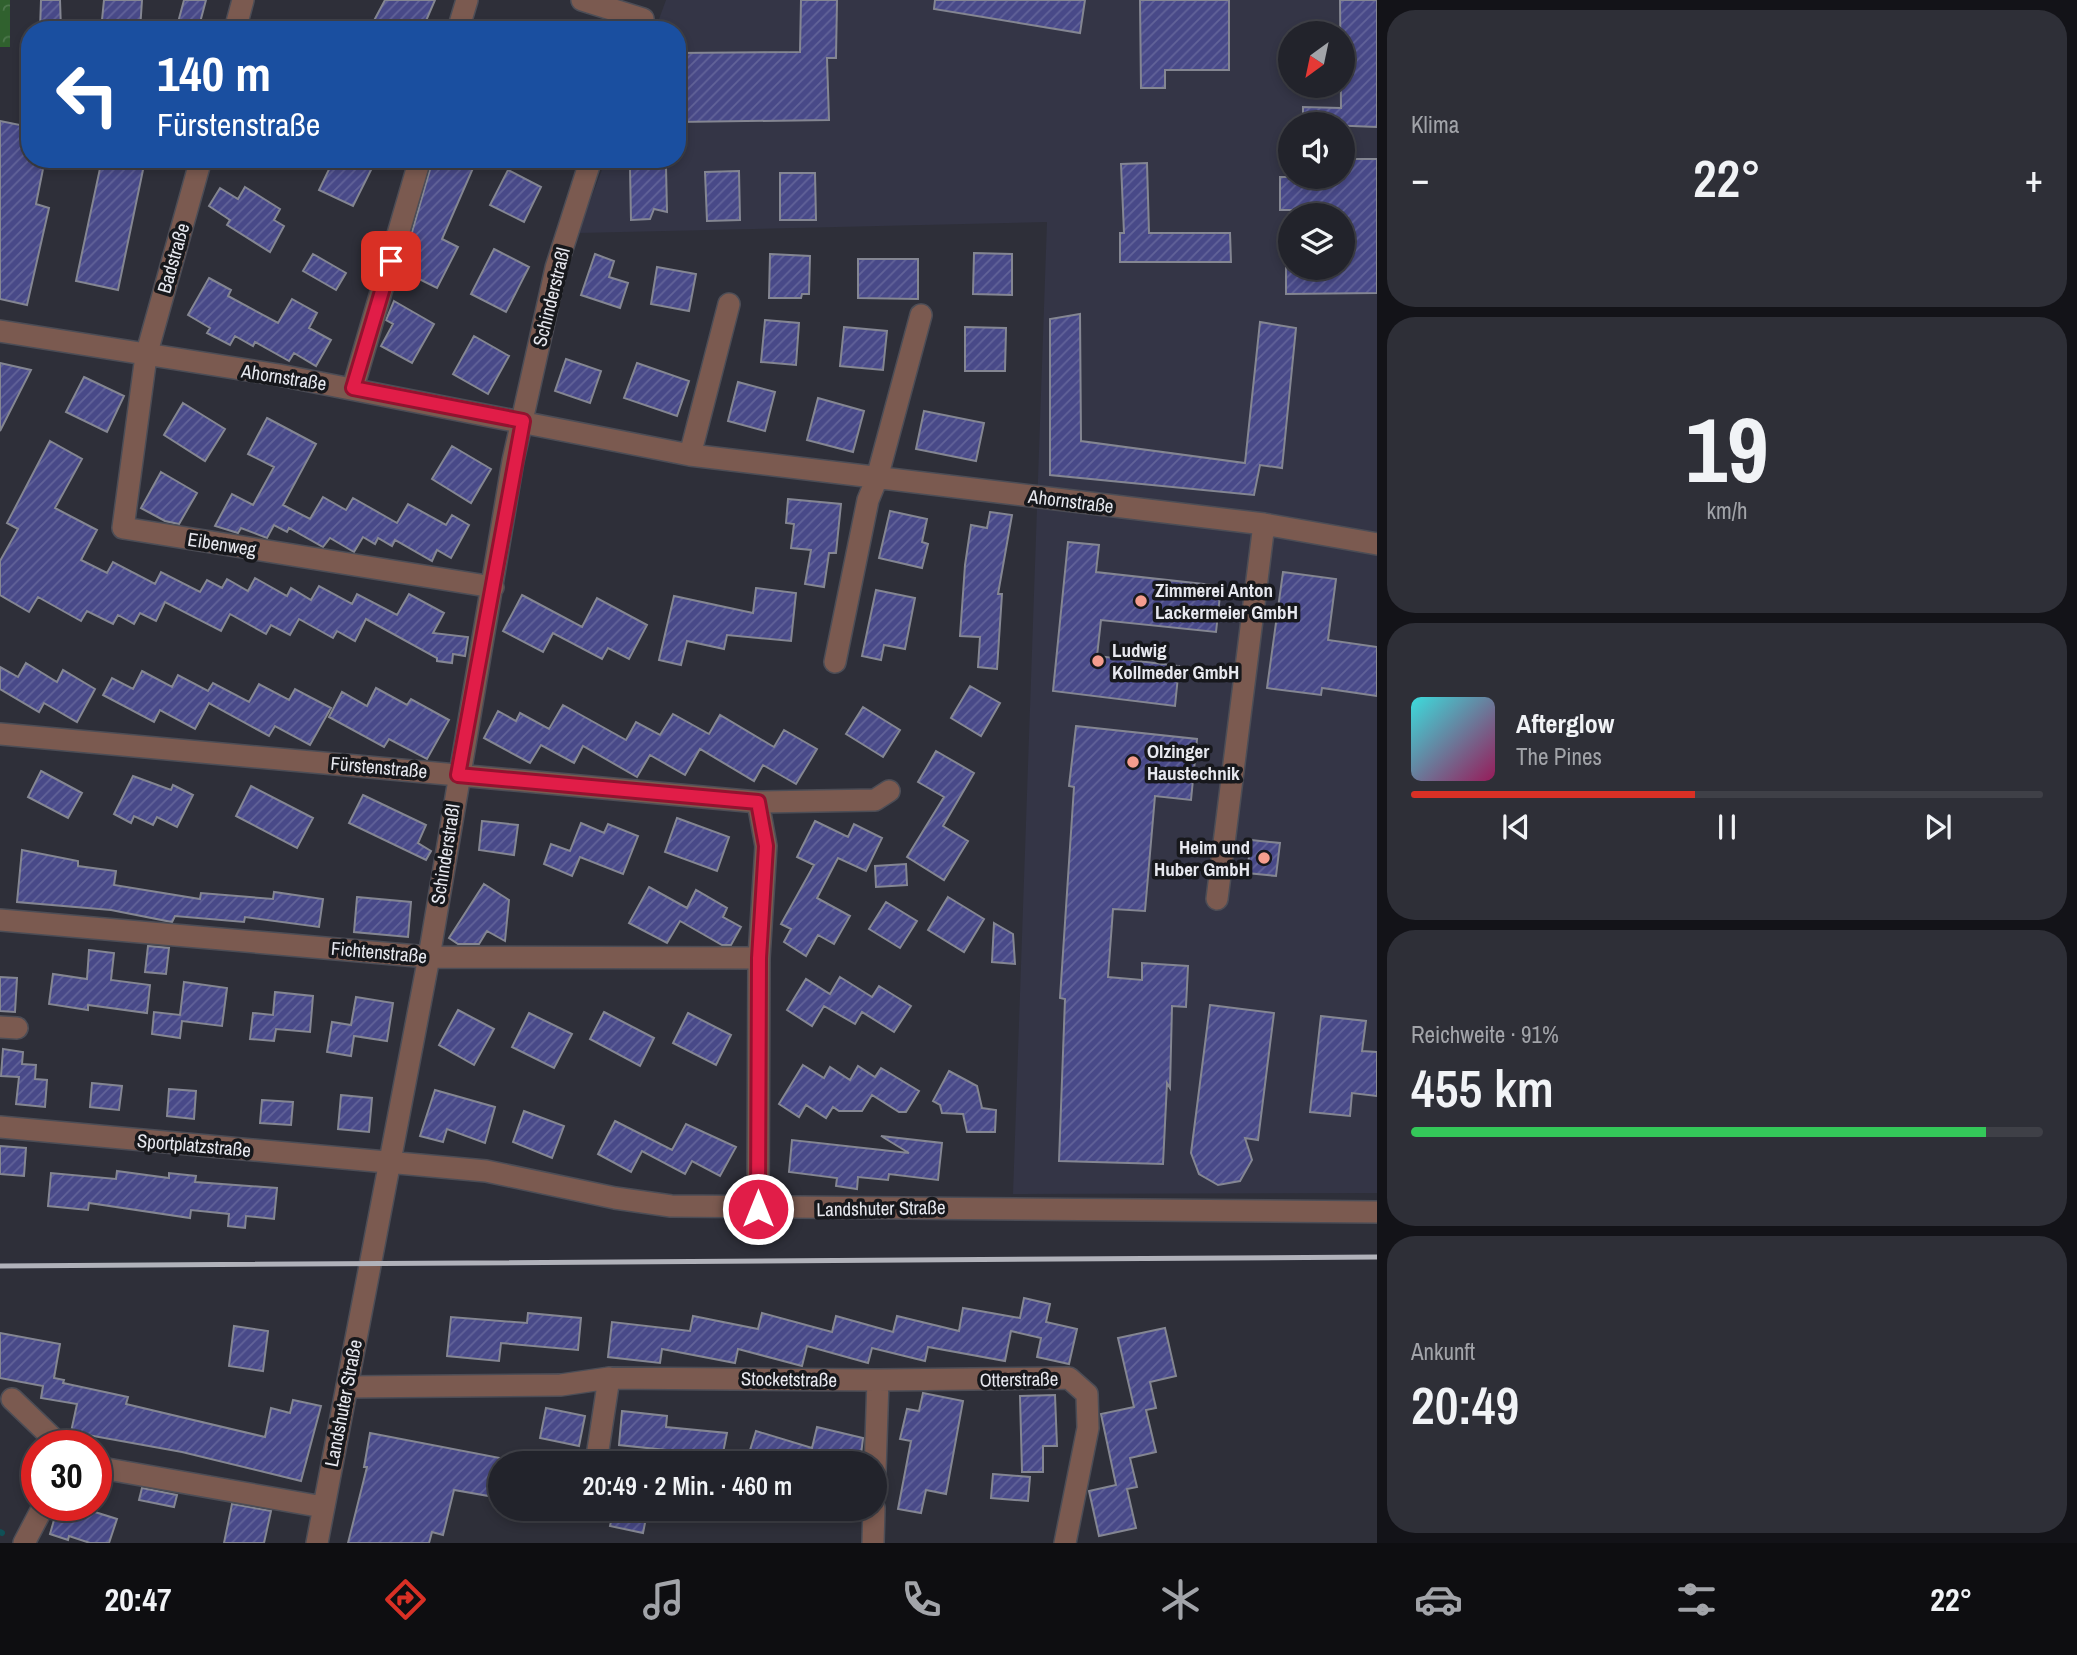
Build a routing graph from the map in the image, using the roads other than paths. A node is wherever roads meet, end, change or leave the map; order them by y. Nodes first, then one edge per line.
1 (243, 0) edge
2 (467, 0) edge
3 (582, 0) edge
4 (643, 16) edge
5 (237, 21) edge
6 (461, 21) edge
7 (198, 168) edge
8 (417, 168) edge
9 (588, 168) edge
10 (729, 304) dead end
11 (921, 315) dead end
12 (0, 331) edge
13 (146, 356) junction
14 (353, 388) junction
15 (523, 421) junction
16 (691, 455) junction
17 (877, 478) junction
18 (1264, 524) junction
19 (1377, 544) edge
20 (493, 587) junction
21 (835, 662) dead end
22 (0, 734) edge
23 (458, 775) junction
24 (890, 792) dead end
25 (758, 802) junction
26 (1217, 899) dead end
27 (0, 920) edge
28 (429, 957) junction
29 (759, 958) junction
30 (0, 1127) edge
31 (388, 1164) junction
32 (758, 1209) junction
33 (1377, 1212) edge
34 (372, 1264) joint
35 (608, 1378) junction
36 (878, 1380) junction
37 (347, 1387) junction
38 (12, 1399) dead end
39 (44, 1430) edge
40 (598, 1451) edge
41 (876, 1451) edge
42 (112, 1470) edge
43 (323, 1507) junction
44 (36, 1521) edge
45 (874, 1521) edge
46 (24, 1543) edge
47 (317, 1543) edge
48 (873, 1543) edge
49 (1065, 1543) edge

1 - 5 street
2 - 6 street
3 - 4 street
7 - 13 street, Badstraße
8 - 14 street
9 - 15 street, Schinderstraßl
10 - 16 street
11 - 17 street
12 - 13 street, Ahornstraße
13 - 14 street, Ahornstraße
13 - 20 street, Eibenweg
14 - 15 street, Ahornstraße
15 - 16 street, Ahornstraße
15 - 20 street, Schinderstraßl
16 - 17 street, Ahornstraße
17 - 18 street, Ahornstraße
17 - 21 street
18 - 19 street, Ahornstraße
18 - 26 street
20 - 23 street, Schinderstraßl
22 - 23 street, Fürstenstraße
23 - 25 street, Fürstenstraße
23 - 28 street, Schinderstraßl
24 - 25 street, Fürstenstraße
25 - 29 street
27 - 28 street, Fichtenstraße
28 - 29 street, Fichtenstraße
28 - 31 street, Schinderstraßl
29 - 32 street
30 - 31 street, Sportplatzstraße
31 - 32 street, Landshuter Straße
31 - 34 street, Schinderstraßl
32 - 33 street, Landshuter Straße
34 - 37 street, Landshuter Straße
35 - 36 street, Stocketstraße
35 - 37 street, Stocketstraße
35 - 40 street
36 - 41 street
36 - 49 street, Otterstraße
37 - 43 street, Landshuter Straße
38 - 39 street
42 - 43 street
43 - 47 street, Landshuter Straße
44 - 46 street
45 - 48 street

